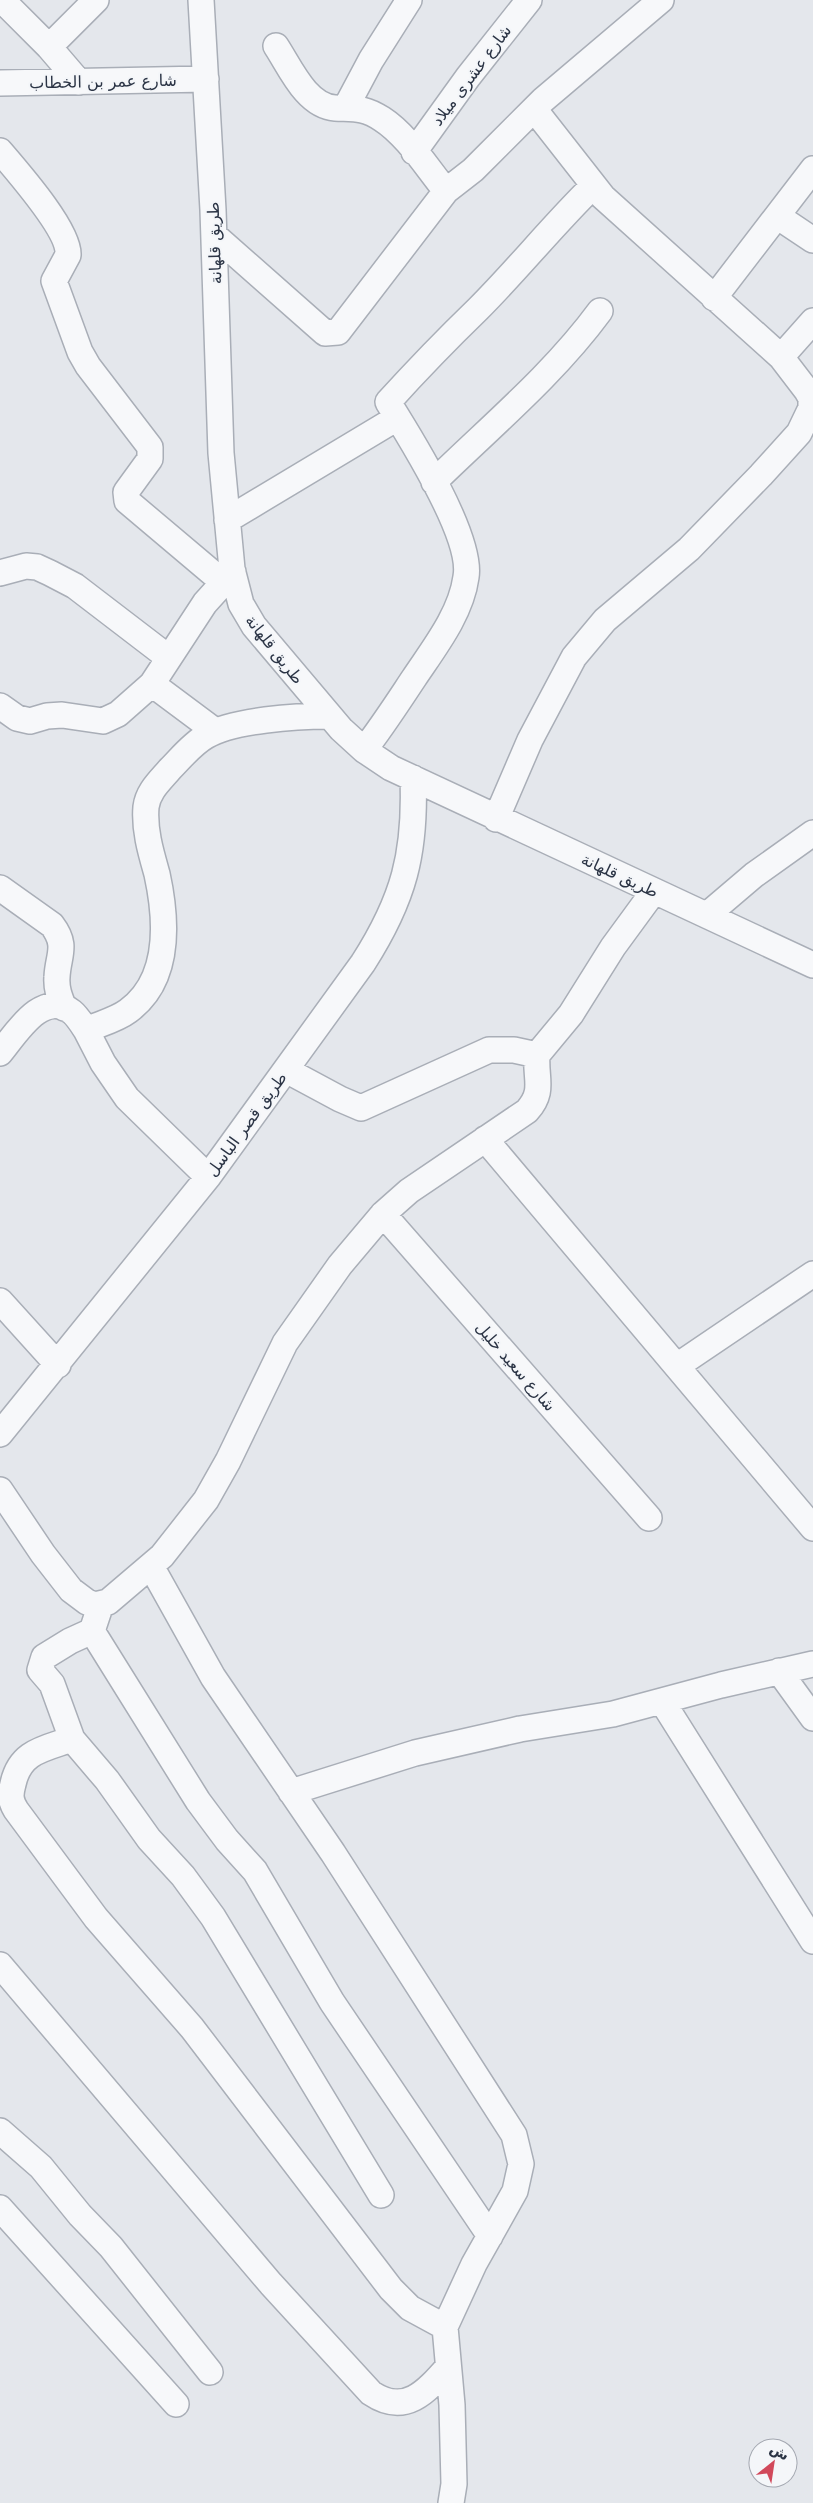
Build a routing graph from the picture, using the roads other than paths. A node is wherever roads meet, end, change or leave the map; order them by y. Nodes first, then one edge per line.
1 (2, 0) edge
2 (96, 0) edge
3 (201, 0) edge
4 (409, 0) edge
5 (529, 0) edge
6 (661, 0) edge
7 (276, 46) dead end
8 (49, 47) junction
9 (206, 79) junction
10 (80, 82) junction
11 (0, 83) edge
12 (346, 107) junction
13 (534, 109) junction
14 (0, 151) edge
15 (414, 152) junction
16 (813, 169) edge
17 (593, 186) junction
18 (446, 191) junction
19 (777, 216) junction
20 (214, 235) junction
21 (813, 240) edge
22 (714, 298) junction
23 (600, 311) dead end
24 (813, 321) edge
25 (782, 357) junction
26 (397, 418) junction
27 (434, 482) junction
28 (227, 520) junction
29 (0, 573) edge
30 (228, 577) junction
31 (169, 658) junction
32 (152, 684) junction
33 (0, 706) edge
34 (329, 716) junction
35 (215, 731) junction
36 (364, 750) junction
37 (413, 778) junction
38 (496, 819) junction
39 (813, 833) edge
40 (0, 888) edge
41 (654, 891) junction
42 (707, 915) junction
43 (813, 965) edge
44 (64, 1008) junction
45 (86, 1030) junction
46 (0, 1053) edge
47 (537, 1055) junction
48 (286, 1070) junction
49 (485, 1139) junction
50 (208, 1177) junction
51 (383, 1214) junction
52 (813, 1274) edge
53 (0, 1301) edge
54 (58, 1364) junction
55 (677, 1366) junction
56 (9, 1409) edge
57 (0, 1434) edge
58 (0, 1490) edge
59 (649, 1518) dead end
60 (813, 1528) edge
61 (151, 1566) junction
62 (101, 1604) junction
63 (92, 1631) junction
64 (813, 1664) edge
65 (779, 1671) junction
66 (662, 1701) junction
67 (813, 1718) edge
68 (72, 1739) junction
69 (291, 1792) junction
70 (813, 1941) edge
71 (0, 1966) edge
72 (0, 2131) edge
73 (381, 2195) dead end
74 (0, 2208) edge
75 (490, 2236) junction
76 (445, 2327) junction
77 (448, 2367) junction
78 (210, 2372) dead end
79 (176, 2404) dead end
80 (451, 2503) edge

1 - 8 street
2 - 8 street
3 - 9 street, طريق قلهانة
4 - 12 street
5 - 15 street, شارع عشرى ميلاد
6 - 13 street
7 - 12 street
8 - 10 street
9 - 10 street, شارع عمر بن الخطاب
9 - 20 street, طريق قلهانة
10 - 11 street, شارع عمر بن الخطاب
12 - 15 street
13 - 17 street
13 - 18 street
14 - 30 street
15 - 18 street
16 - 19 street
17 - 22 street
17 - 26 street
18 - 20 street
19 - 21 street
19 - 22 street
20 - 28 street, طريق قلهانة
22 - 25 street
23 - 27 street
24 - 25 street
25 - 38 street
26 - 27 street
26 - 28 street
27 - 36 street
28 - 30 street, طريق قلهانة
29 - 31 street
30 - 31 street
30 - 34 street, طريق قلهانة
31 - 32 street
32 - 33 street
32 - 35 street
34 - 35 street
34 - 36 street, طريق قلهانة
35 - 45 street
36 - 37 street, طريق قلهانة
37 - 38 street, طريق قلهانة
37 - 48 street, طريق قصر الباسل
38 - 41 street, طريق قلهانة
39 - 42 street
40 - 44 street
41 - 42 street, طريق قلهانة
41 - 47 street
42 - 43 street, طريق قلهانة
44 - 45 street
44 - 46 street
45 - 50 street
47 - 48 street
47 - 49 street
48 - 50 street, طريق قصر الباسل
49 - 51 street
49 - 55 street
50 - 54 street, طريق قصر الباسل
51 - 59 street, شارع سعيد خليل
51 - 61 street
52 - 55 street
53 - 54 street
54 - 56 street, طريق قصر الباسل
55 - 60 street
56 - 57 street, طريق قصر الباسل
58 - 62 street
61 - 62 street
61 - 69 street
62 - 63 street
63 - 68 street
63 - 75 street
64 - 65 street
65 - 66 street
65 - 67 street
66 - 69 street
66 - 70 street
68 - 73 street
68 - 76 street
69 - 75 street
71 - 77 street
72 - 78 street
74 - 79 street
75 - 76 street
76 - 77 street
77 - 80 street

